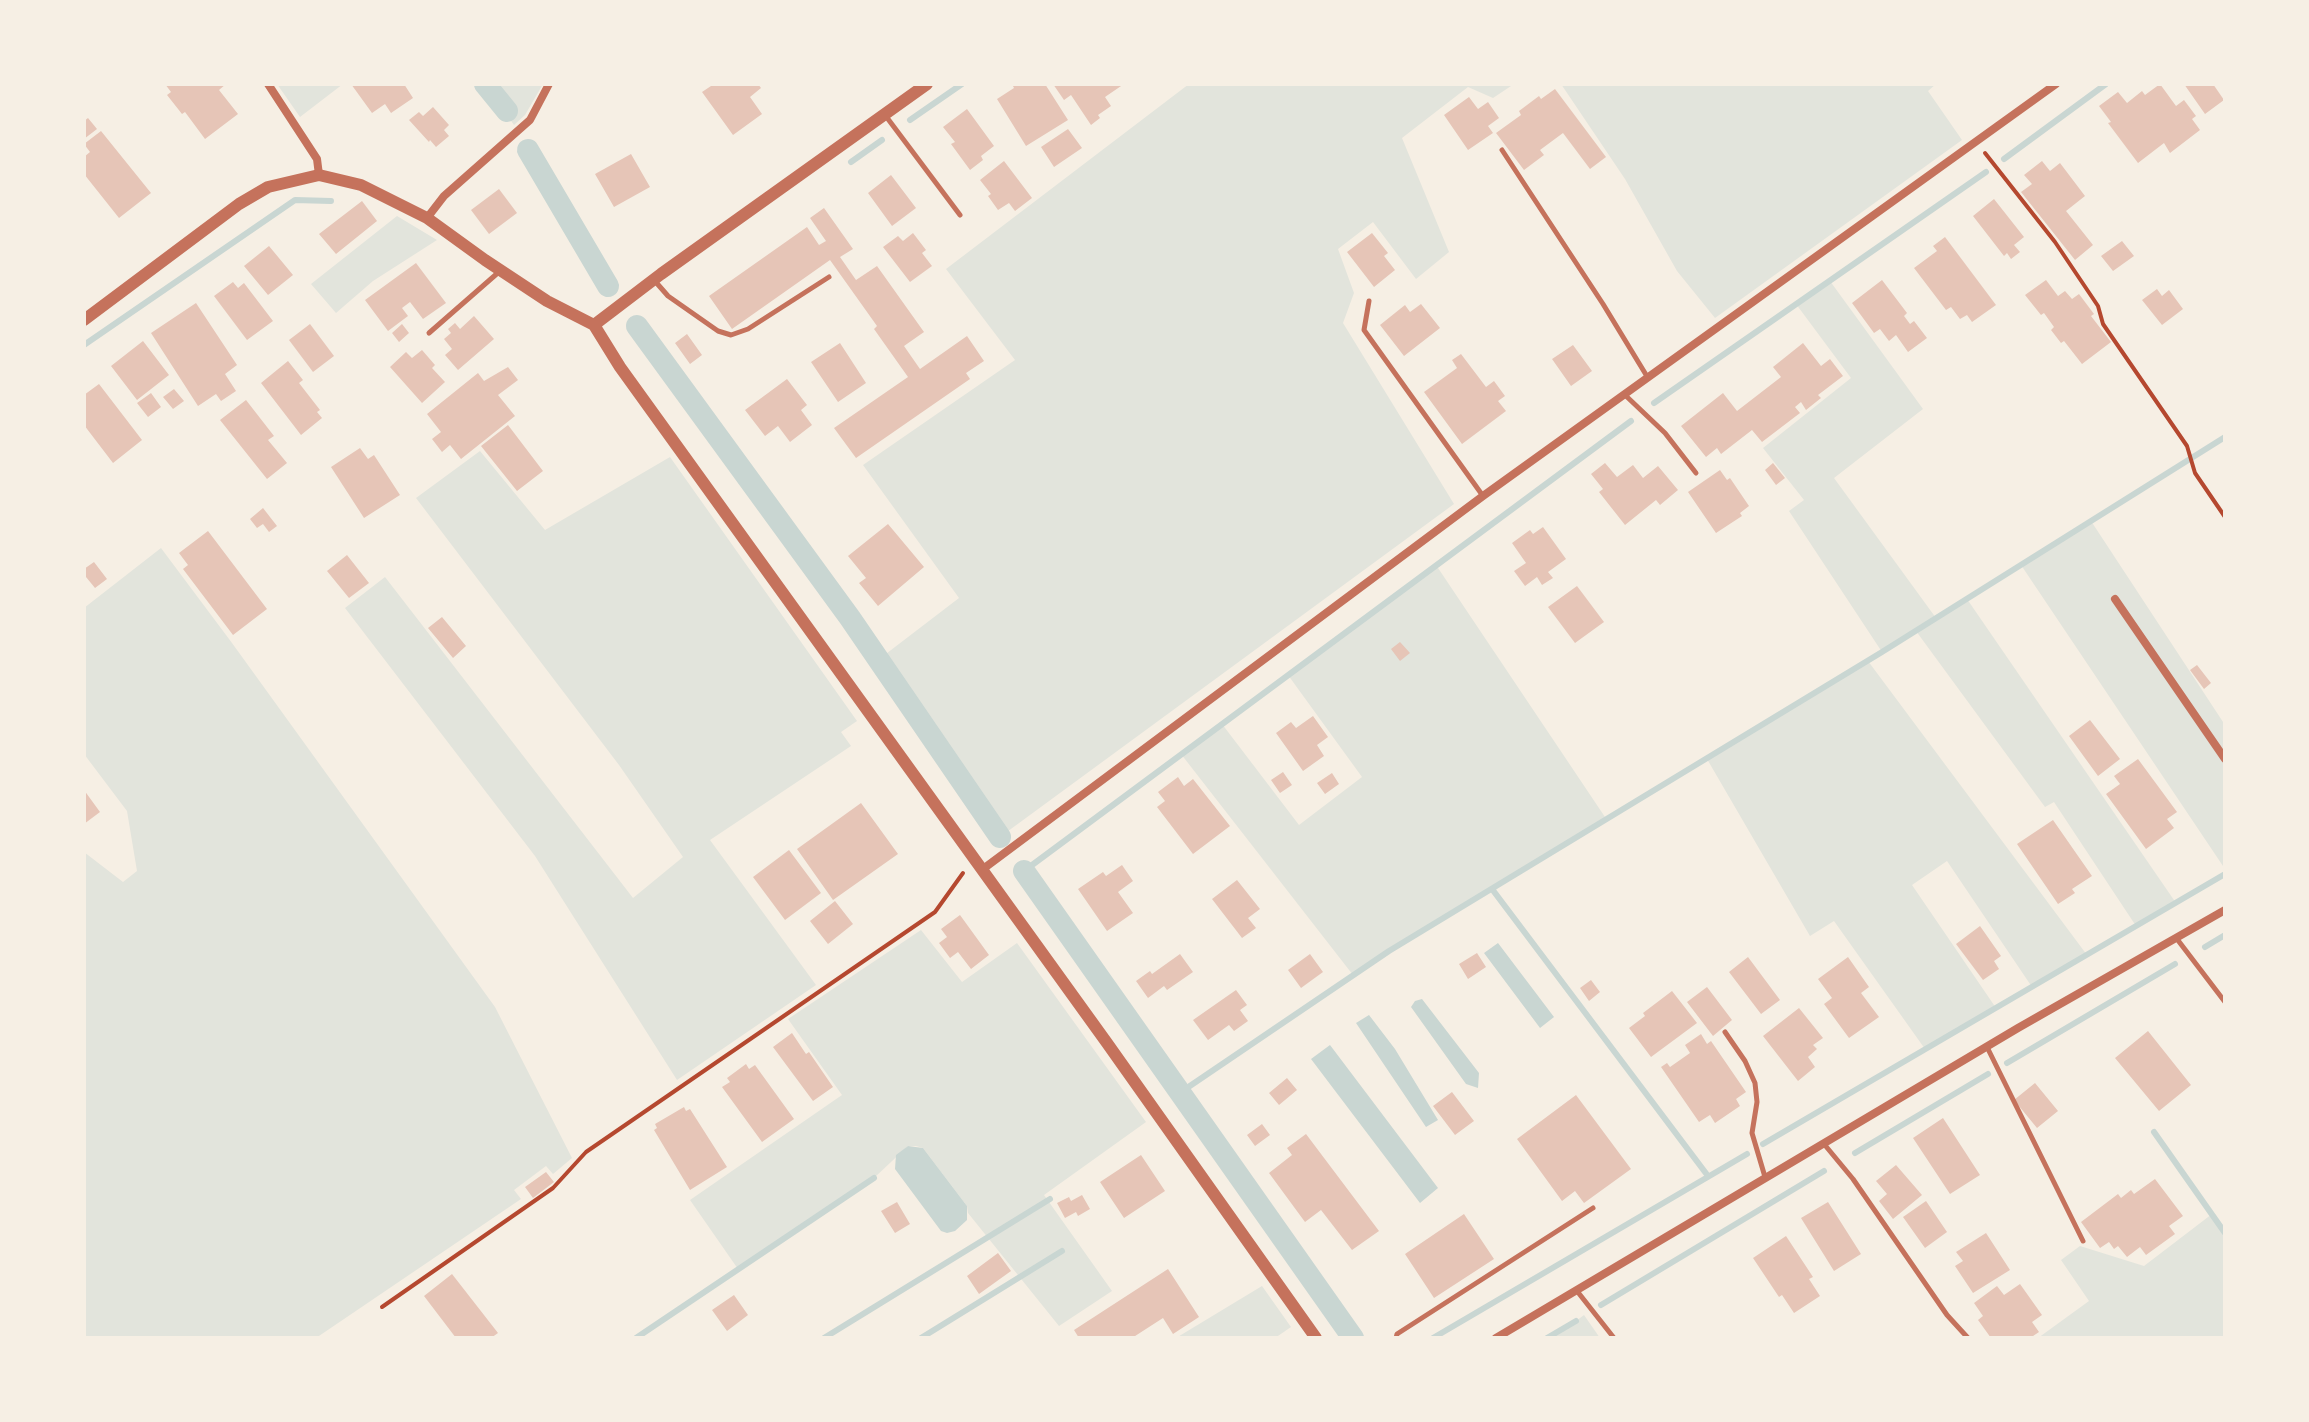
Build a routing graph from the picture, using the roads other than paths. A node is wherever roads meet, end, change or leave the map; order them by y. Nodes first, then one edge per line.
1 (268, 84) edge
2 (549, 84) edge
3 (927, 84) edge
4 (2056, 84) edge
5 (884, 114) junction
6 (1502, 150) dead end
7 (319, 175) junction
8 (960, 215) dead end
9 (427, 218) junction
10 (500, 270) junction
11 (829, 277) dead end
12 (653, 279) junction
13 (1369, 301) dead end
14 (84, 320) edge
15 (594, 325) junction
16 (429, 333) dead end
17 (1648, 379) junction
18 (1625, 395) junction
19 (1696, 473) dead end
20 (1483, 496) junction
21 (2115, 599) dead end
22 (2225, 759) edge
23 (983, 869) junction
24 (2225, 910) edge
25 (2177, 939) junction
26 (2225, 1002) edge
27 (1725, 1032) dead end
28 (1987, 1047) junction
29 (1823, 1143) junction
30 (1765, 1177) junction
31 (1593, 1208) dead end
32 (2083, 1241) dead end
33 (1576, 1290) junction
34 (1316, 1338) edge
35 (1396, 1338) edge
36 (1496, 1338) edge
37 (1614, 1338) edge
38 (1968, 1338) edge

1 - 7 street
2 - 9 street
3 - 5 street
4 - 17 street
5 - 8 lane
5 - 12 street
6 - 17 lane
7 - 9 street
7 - 14 street
9 - 10 street
10 - 15 street
10 - 16 lane
11 - 12 lane
12 - 15 street
13 - 20 lane
15 - 23 street
17 - 18 street
18 - 19 lane
18 - 20 street
20 - 23 street
21 - 22 street
23 - 34 street
24 - 25 street
25 - 26 lane
25 - 28 street
27 - 30 lane
28 - 29 street
28 - 32 lane
29 - 30 street
29 - 38 lane
30 - 33 street
31 - 35 lane
33 - 36 street
33 - 37 lane

